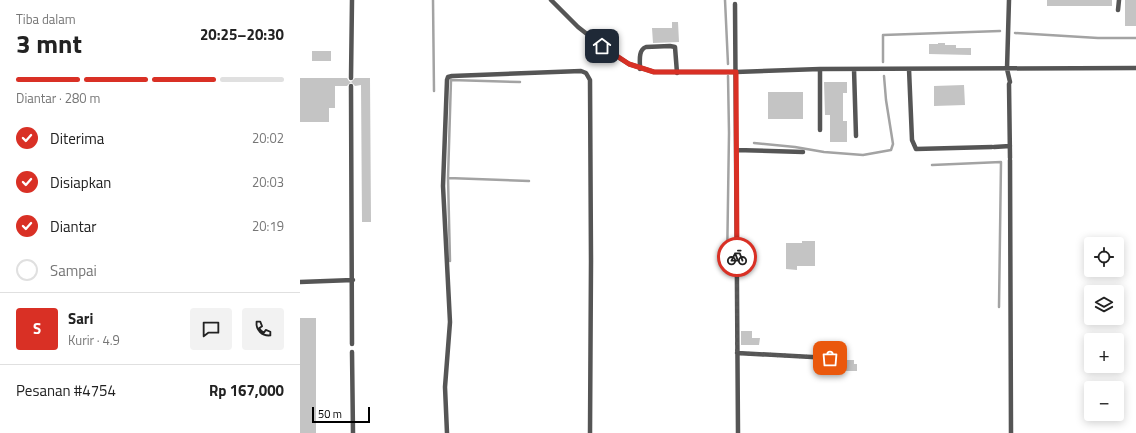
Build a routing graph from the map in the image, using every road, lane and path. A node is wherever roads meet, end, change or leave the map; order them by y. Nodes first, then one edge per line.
1 (352, 0) edge
2 (550, 0) edge
3 (1009, 0) edge
4 (1118, 0) edge
5 (735, 4) dead end
6 (1118, 10) dead end
7 (1136, 68) edge
8 (640, 69) junction
9 (820, 69) junction
10 (854, 69) junction
11 (909, 69) junction
12 (1008, 69) junction
13 (736, 72) junction
14 (677, 73) junction
15 (351, 78) dead end
16 (351, 86) dead end
17 (820, 130) dead end
18 (856, 136) dead end
19 (1010, 146) junction
20 (736, 150) junction
21 (803, 152) dead end
22 (353, 280) junction
23 (300, 282) edge
24 (352, 344) dead end
25 (352, 352) dead end
26 (737, 353) junction
27 (830, 358) dead end
28 (353, 433) edge
29 (447, 433) edge
30 (590, 433) edge
31 (738, 433) edge
32 (1011, 433) edge

1 - 15 lane
2 - 8 lane
3 - 12 lane
4 - 6 lane
5 - 13 lane
7 - 12 lane
8 - 14 lane
8 - 14 lane
9 - 10 lane
9 - 13 lane
9 - 17 lane
10 - 11 lane
10 - 18 lane
11 - 12 lane
11 - 19 lane
12 - 19 lane
13 - 14 lane
13 - 20 lane
16 - 22 lane
19 - 32 lane
20 - 21 lane
20 - 26 lane
22 - 23 lane
22 - 24 lane
25 - 28 lane
26 - 27 lane
26 - 31 lane
29 - 30 lane

